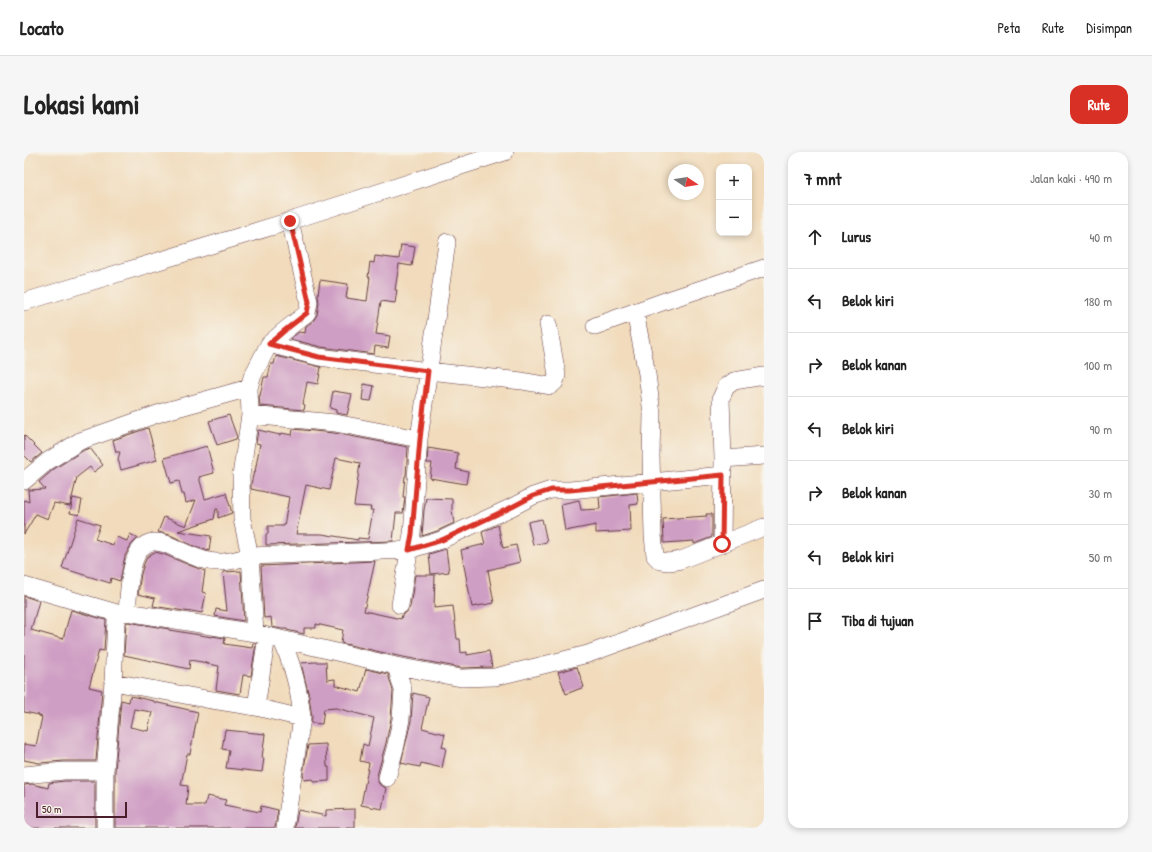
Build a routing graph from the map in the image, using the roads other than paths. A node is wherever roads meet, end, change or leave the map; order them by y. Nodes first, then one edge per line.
1 (505, 152) edge
2 (290, 221) junction
3 (447, 242) dead end
4 (764, 268) edge
5 (24, 302) edge
6 (635, 312) junction
7 (548, 324) dead end
8 (595, 326) dead end
9 (269, 344) junction
10 (428, 371) junction
11 (764, 376) edge
12 (249, 388) junction
13 (250, 415) junction
14 (420, 439) junction
15 (764, 456) edge
16 (723, 467) junction
17 (24, 481) edge
18 (652, 482) junction
19 (764, 528) edge
20 (722, 544) junction
21 (409, 550) junction
22 (250, 556) junction
23 (24, 586) edge
24 (764, 590) edge
25 (400, 605) dead end
26 (123, 613) junction
27 (268, 636) junction
28 (396, 666) junction
29 (113, 682) junction
30 (256, 707) junction
31 (302, 718) junction
32 (105, 771) junction
33 (24, 776) edge
34 (386, 778) dead end
35 (105, 828) edge
36 (285, 828) edge

1 - 2 street
2 - 5 street
2 - 9 street
3 - 10 street
4 - 6 street
6 - 8 street
6 - 18 street
7 - 10 street
9 - 10 street
9 - 12 street
10 - 14 street
11 - 16 street
12 - 13 street
12 - 17 street
13 - 14 street
13 - 22 street
14 - 21 street
15 - 16 street
16 - 18 street
16 - 20 street
18 - 20 street
18 - 21 street
19 - 20 street
21 - 22 street
21 - 25 street
22 - 26 street
22 - 27 street
23 - 26 street
24 - 28 street
26 - 27 street
26 - 29 street
27 - 28 street
27 - 30 street
27 - 31 street
28 - 34 street
29 - 30 street
29 - 32 street
30 - 31 street
31 - 36 street
32 - 33 street
32 - 35 street

